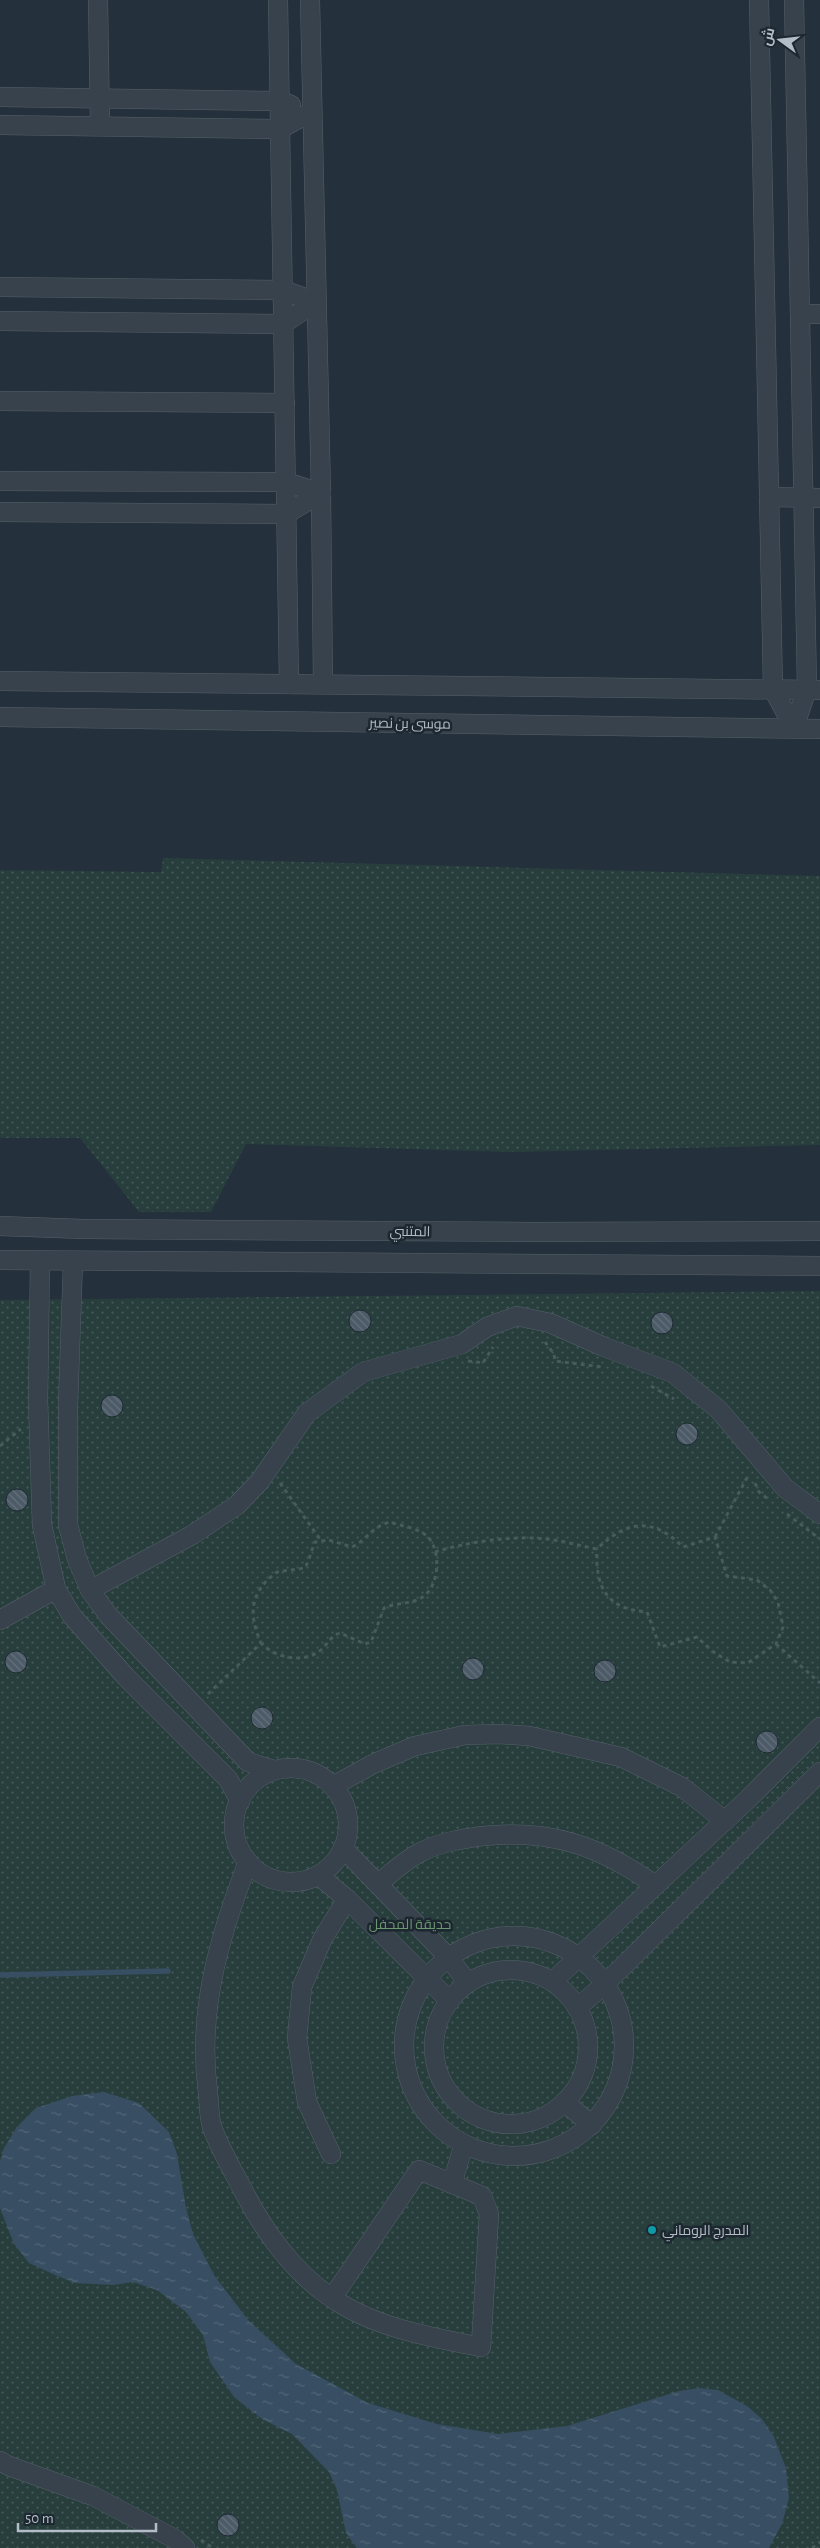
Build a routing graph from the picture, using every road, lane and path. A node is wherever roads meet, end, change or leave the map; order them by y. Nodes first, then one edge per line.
1 (98, 0) edge
2 (278, 0) edge
3 (310, 0) edge
4 (759, 0) edge
5 (794, 0) edge
6 (0, 97) edge
7 (99, 98) junction
8 (280, 102) junction
9 (311, 112) junction
10 (0, 125) edge
11 (100, 126) junction
12 (280, 129) junction
13 (0, 287) edge
14 (283, 290) junction
15 (316, 302) junction
16 (800, 314) junction
17 (820, 314) edge
18 (0, 321) edge
19 (283, 324) junction
20 (0, 401) edge
21 (285, 403) junction
22 (0, 481) edge
23 (286, 482) junction
24 (321, 493) junction
25 (769, 497) junction
26 (812, 498) edge
27 (0, 512) edge
28 (286, 514) junction
29 (0, 680) edge
30 (289, 684) junction
31 (323, 684) junction
32 (773, 689) junction
33 (814, 689) edge
34 (0, 717) edge
35 (794, 728) junction
36 (820, 729) edge
37 (0, 1226) edge
38 (820, 1231) edge
39 (0, 1260) edge
40 (40, 1260) junction
41 (72, 1261) junction
42 (820, 1266) edge
43 (542, 1340) dead end
44 (497, 1341) dead end
45 (461, 1362) dead end
46 (604, 1368) dead end
47 (648, 1384) dead end
48 (679, 1403) dead end
49 (746, 1468) dead end
50 (749, 1473) junction
51 (283, 1477) dead end
52 (280, 1483) junction
53 (275, 1486) dead end
54 (775, 1504) dead end
55 (782, 1510) dead end
56 (820, 1514) edge
57 (715, 1537) junction
58 (320, 1539) junction
59 (820, 1539) edge
60 (597, 1549) junction
61 (435, 1552) junction
62 (56, 1589) junction
63 (90, 1590) junction
64 (0, 1620) edge
65 (261, 1643) junction
66 (776, 1644) junction
67 (820, 1683) edge
68 (195, 1707) junction
69 (820, 1727) edge
70 (274, 1770) junction
71 (820, 1772) edge
72 (332, 1786) junction
73 (240, 1802) junction
74 (725, 1821) junction
75 (343, 1848) junction
76 (248, 1862) junction
77 (318, 1875) junction
78 (378, 1884) junction
79 (655, 1885) junction
80 (347, 1900) junction
81 (579, 1955) junction
82 (448, 1957) junction
83 (428, 1978) junction
84 (553, 1981) junction
85 (468, 1983) junction
86 (606, 1983) junction
87 (450, 2001) junction
88 (577, 2008) junction
89 (447, 2088) junction
90 (564, 2102) junction
91 (424, 2109) junction
92 (592, 2125) junction
93 (464, 2144) junction
94 (330, 2154) dead end
95 (452, 2184) junction
96 (332, 2298) junction
97 (0, 2461) edge
98 (820, 2542) edge
99 (185, 2548) edge
100 (812, 2548) edge

1 - 7 street
2 - 8 street
3 - 9 street
4 - 25 street
5 - 16 street
6 - 7 street
7 - 8 street
7 - 11 street
8 - 9 street
8 - 12 street
9 - 12 street
9 - 15 street
10 - 11 street
11 - 12 street
12 - 14 street
13 - 14 street
14 - 15 street
14 - 19 street
15 - 19 street
15 - 24 street
16 - 17 street
16 - 26 street
18 - 19 street
19 - 21 street
20 - 21 street
21 - 23 street
22 - 23 street
23 - 24 street
23 - 28 street
24 - 28 street
24 - 31 street
25 - 26 street
25 - 32 street
26 - 33 street
27 - 28 street
28 - 30 street
29 - 30 street
30 - 31 street
31 - 32 street
32 - 33 street
32 - 35 street
33 - 35 street
34 - 35 street, موسى بن نصير
35 - 36 street, موسى بن نصير
37 - 38 street, المتنبي
39 - 40 street
40 - 41 street
40 - 62 street
41 - 42 street
41 - 63 street
43 - 46 path
44 - 45 path
47 - 48 path
49 - 50 path
50 - 54 path
50 - 57 path
51 - 52 path
52 - 53 path
52 - 58 path
55 - 59 path
56 - 63 street
57 - 60 path
57 - 66 path
58 - 61 path
58 - 65 path
60 - 61 path
60 - 66 path
61 - 65 path
62 - 64 street
62 - 73 street
63 - 68 street
65 - 68 path
66 - 67 path
68 - 70 street
69 - 74 street
70 - 72 street
70 - 73 street
71 - 86 street
72 - 74 street
72 - 75 street
73 - 76 street
74 - 79 street
75 - 77 street
75 - 78 street
76 - 77 street
76 - 96 street
77 - 80 street
78 - 79 street
78 - 82 street
79 - 81 street
80 - 83 street
80 - 94 street
81 - 82 street
81 - 84 street
81 - 86 street
82 - 83 street
82 - 85 street
83 - 87 street
83 - 91 street
84 - 85 street
84 - 88 street
85 - 87 street
86 - 88 street
86 - 92 street
87 - 89 street
88 - 90 street
89 - 90 street
89 - 91 street
90 - 92 street
91 - 93 street
92 - 93 street
93 - 95 street
95 - 96 street
95 - 96 street
97 - 99 street
98 - 100 path

